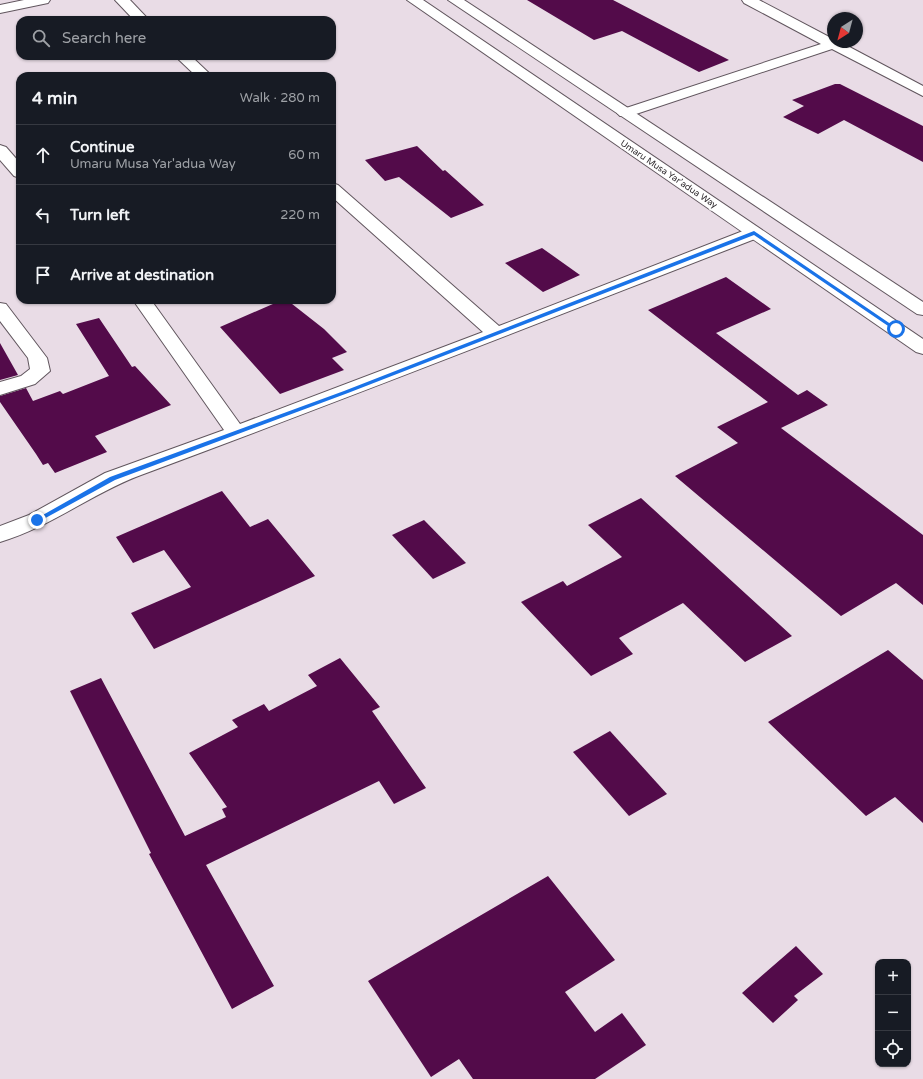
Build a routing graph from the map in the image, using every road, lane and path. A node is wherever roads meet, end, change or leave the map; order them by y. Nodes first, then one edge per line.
1 (43, 0) edge
2 (122, 0) edge
3 (414, 0) edge
4 (455, 0) edge
5 (749, 0) edge
6 (0, 9) edge
7 (138, 16) edge
8 (827, 40) edge
9 (827, 46) edge
10 (841, 48) edge
11 (186, 60) edge
12 (200, 72) edge
13 (923, 92) edge
14 (625, 113) junction
15 (0, 150) edge
16 (16, 168) edge
17 (336, 192) edge
18 (754, 233) junction
19 (145, 304) edge
20 (0, 308) edge
21 (923, 310) edge
22 (497, 334) junction
23 (923, 348) edge
24 (0, 389) edge
25 (236, 432) junction
26 (0, 534) edge

1 - 6 street
2 - 7 street
3 - 18 street, Umaru Musa Yar'adua Way
4 - 14 street
5 - 8 street
9 - 14 street
10 - 13 street
11 - 12 street
14 - 21 street
15 - 16 street
17 - 22 street
18 - 22 street
18 - 23 street, Umaru Musa Yar'adua Way
19 - 25 street
20 - 24 street
22 - 25 street
25 - 26 street

